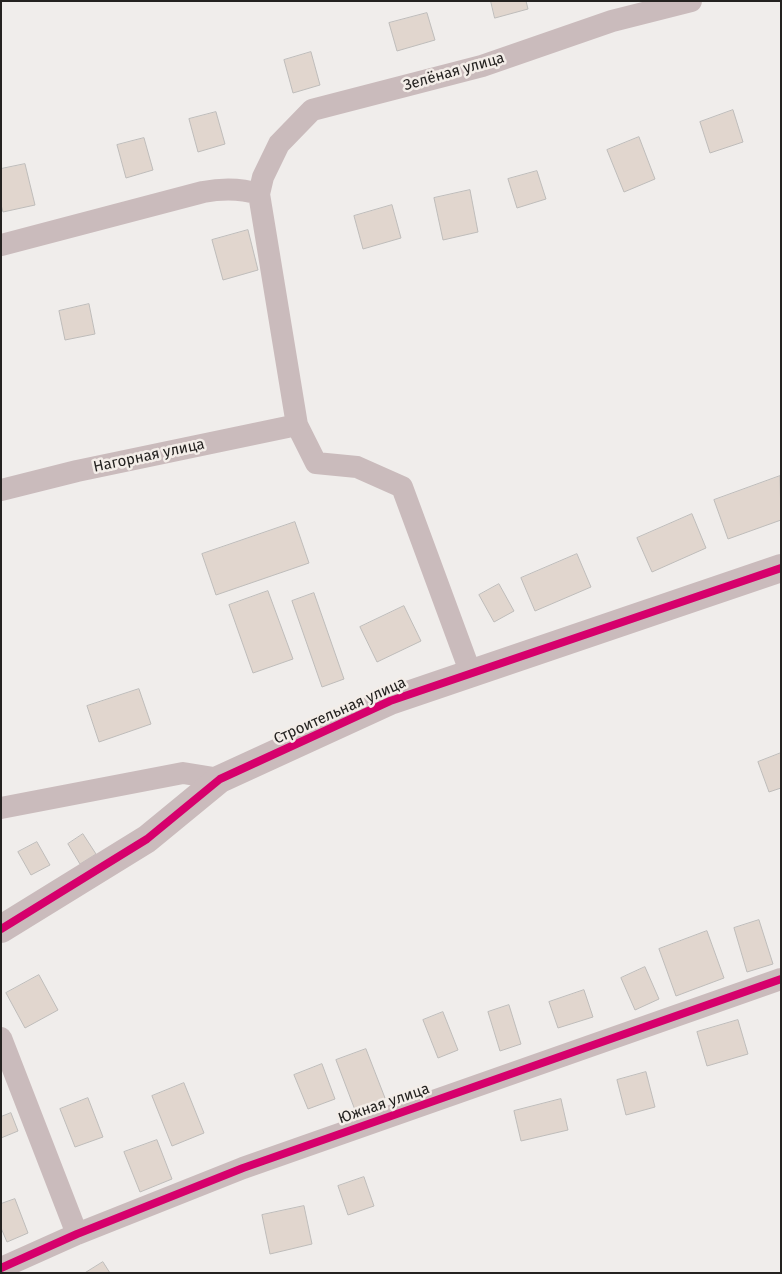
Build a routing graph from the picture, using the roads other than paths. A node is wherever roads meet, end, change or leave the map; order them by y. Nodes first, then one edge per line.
1 (691, 1) edge
2 (259, 194) junction
3 (1, 245) edge
4 (297, 425) junction
5 (1, 490) edge
6 (781, 568) edge
7 (471, 674) junction
8 (220, 779) junction
9 (1, 808) edge
10 (1, 929) edge
11 (781, 979) edge
12 (1, 1038) edge
13 (77, 1234) junction
14 (1, 1268) edge

1 - 2 street, Зелёная улица
2 - 3 street
2 - 4 street
4 - 5 street, Нагорная улица
4 - 7 street
6 - 7 street, Строительная улица
7 - 8 street, Строительная улица
8 - 9 street
8 - 10 street, Строительная улица
11 - 13 street, Южная улица
12 - 13 street
13 - 14 street, Южная улица

